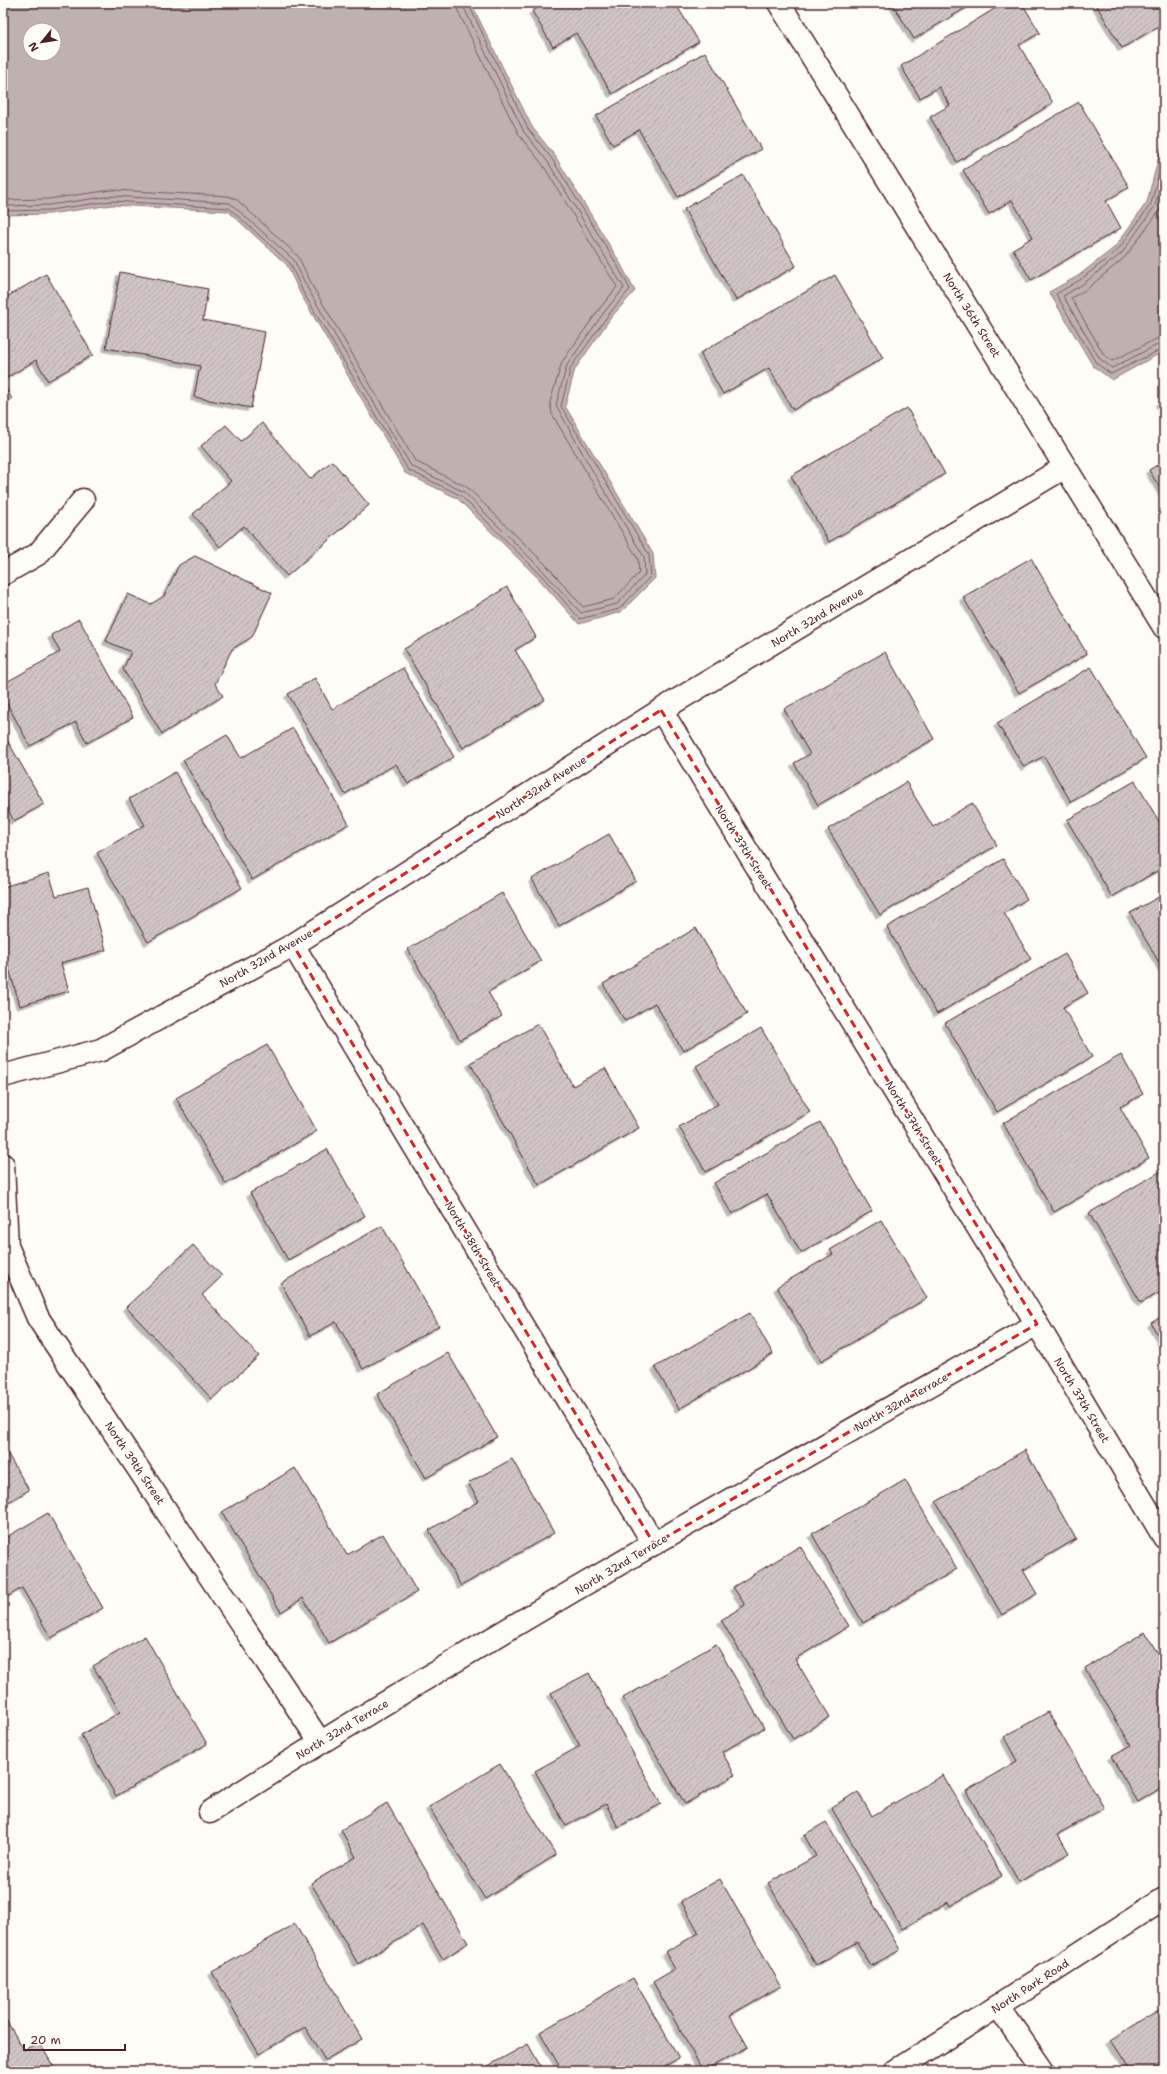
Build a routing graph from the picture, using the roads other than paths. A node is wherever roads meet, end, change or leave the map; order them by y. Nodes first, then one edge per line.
1 (779, 3) edge
2 (1065, 467) junction
3 (83, 500) dead end
4 (3, 574) edge
5 (1164, 627) edge
6 (661, 710) junction
7 (293, 945) junction
8 (3, 1076) edge
9 (3, 1165) edge
10 (1037, 1324) junction
11 (1164, 1537) edge
12 (654, 1544) junction
13 (320, 1742) junction
14 (210, 1812) dead end
15 (1164, 1899) edge
16 (998, 2006) junction
17 (895, 2071) edge
18 (1043, 2071) edge

1 - 2 street, North 36th Street
2 - 5 street, North 36th Street
2 - 6 street, North 32nd Avenue
3 - 4 street
6 - 7 street, North 32nd Avenue
6 - 10 street, North 37th Street
7 - 8 street, North 32nd Avenue
7 - 12 street, North 38th Street
9 - 13 street, North 39th Street
10 - 11 street, North 37th Street
10 - 12 street, North 32nd Terrace
12 - 13 street, North 32nd Terrace
13 - 14 street, North 32nd Terrace
15 - 16 street, North Park Road
16 - 17 street, North Park Road
16 - 18 street

